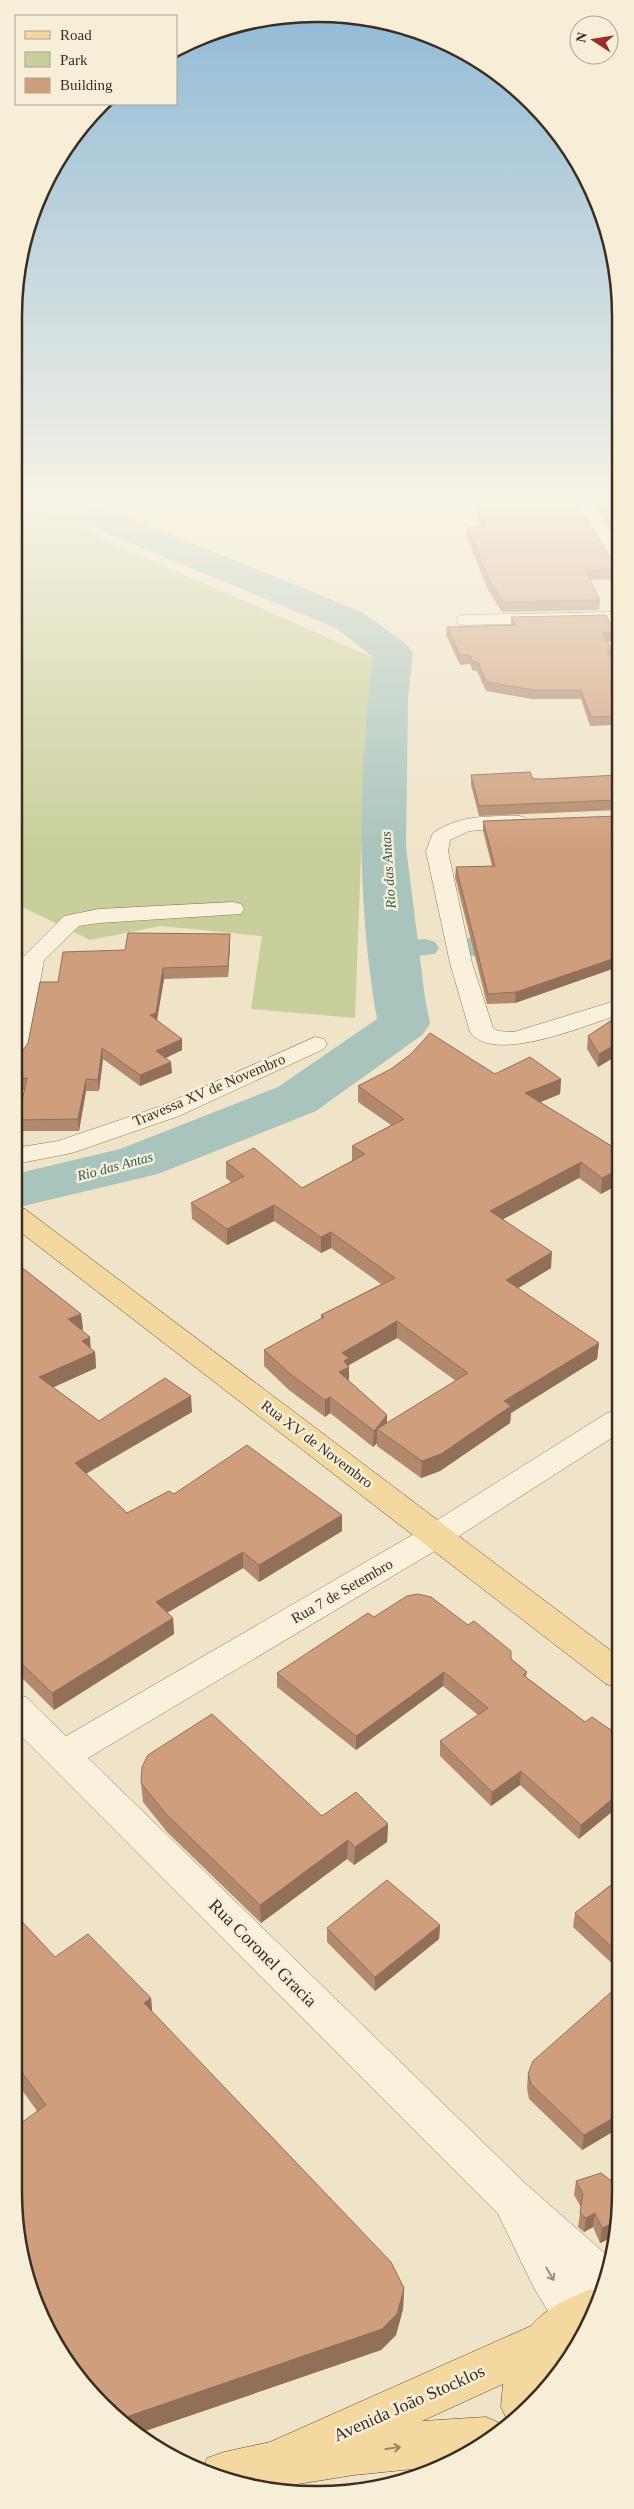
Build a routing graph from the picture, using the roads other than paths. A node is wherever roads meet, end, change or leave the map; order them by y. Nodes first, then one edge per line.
1 (612, 616) edge
2 (465, 620) dead end
3 (539, 821) edge
4 (233, 909) dead end
5 (612, 1009) edge
6 (22, 1017) edge
7 (315, 1044) dead end
8 (22, 1155) edge
9 (22, 1220) edge
10 (612, 1424) edge
11 (437, 1535) junction
12 (612, 1670) edge
13 (22, 1714) edge
14 (63, 1755) junction
15 (512, 2199) junction
16 (599, 2276) edge
17 (584, 2313) edge
18 (543, 2343) junction
19 (524, 2401) edge
20 (474, 2441) edge
21 (275, 2464) junction
22 (231, 2473) edge

1 - 2 street
3 - 5 street
4 - 6 street
7 - 8 street, Travessa XV de Novembro
9 - 11 main road, Rua XV de Novembro
10 - 11 street, Rua 7 de Setembro
11 - 12 main road, Rua XV de Novembro
11 - 14 street, Rua 7 de Setembro
13 - 14 street, Rua Coronel Gracia
14 - 15 street, Rua Coronel Gracia
15 - 16 street, Rua Coronel Gracia
15 -> 17 street, Rua Coronel Gracia
17 - 18 main road
18 - 19 main road
18 - 21 main road, Avenida João Stocklos
21 -> 20 main road, Avenida João Stocklos
21 - 22 main road, Avenida João Stocklos

